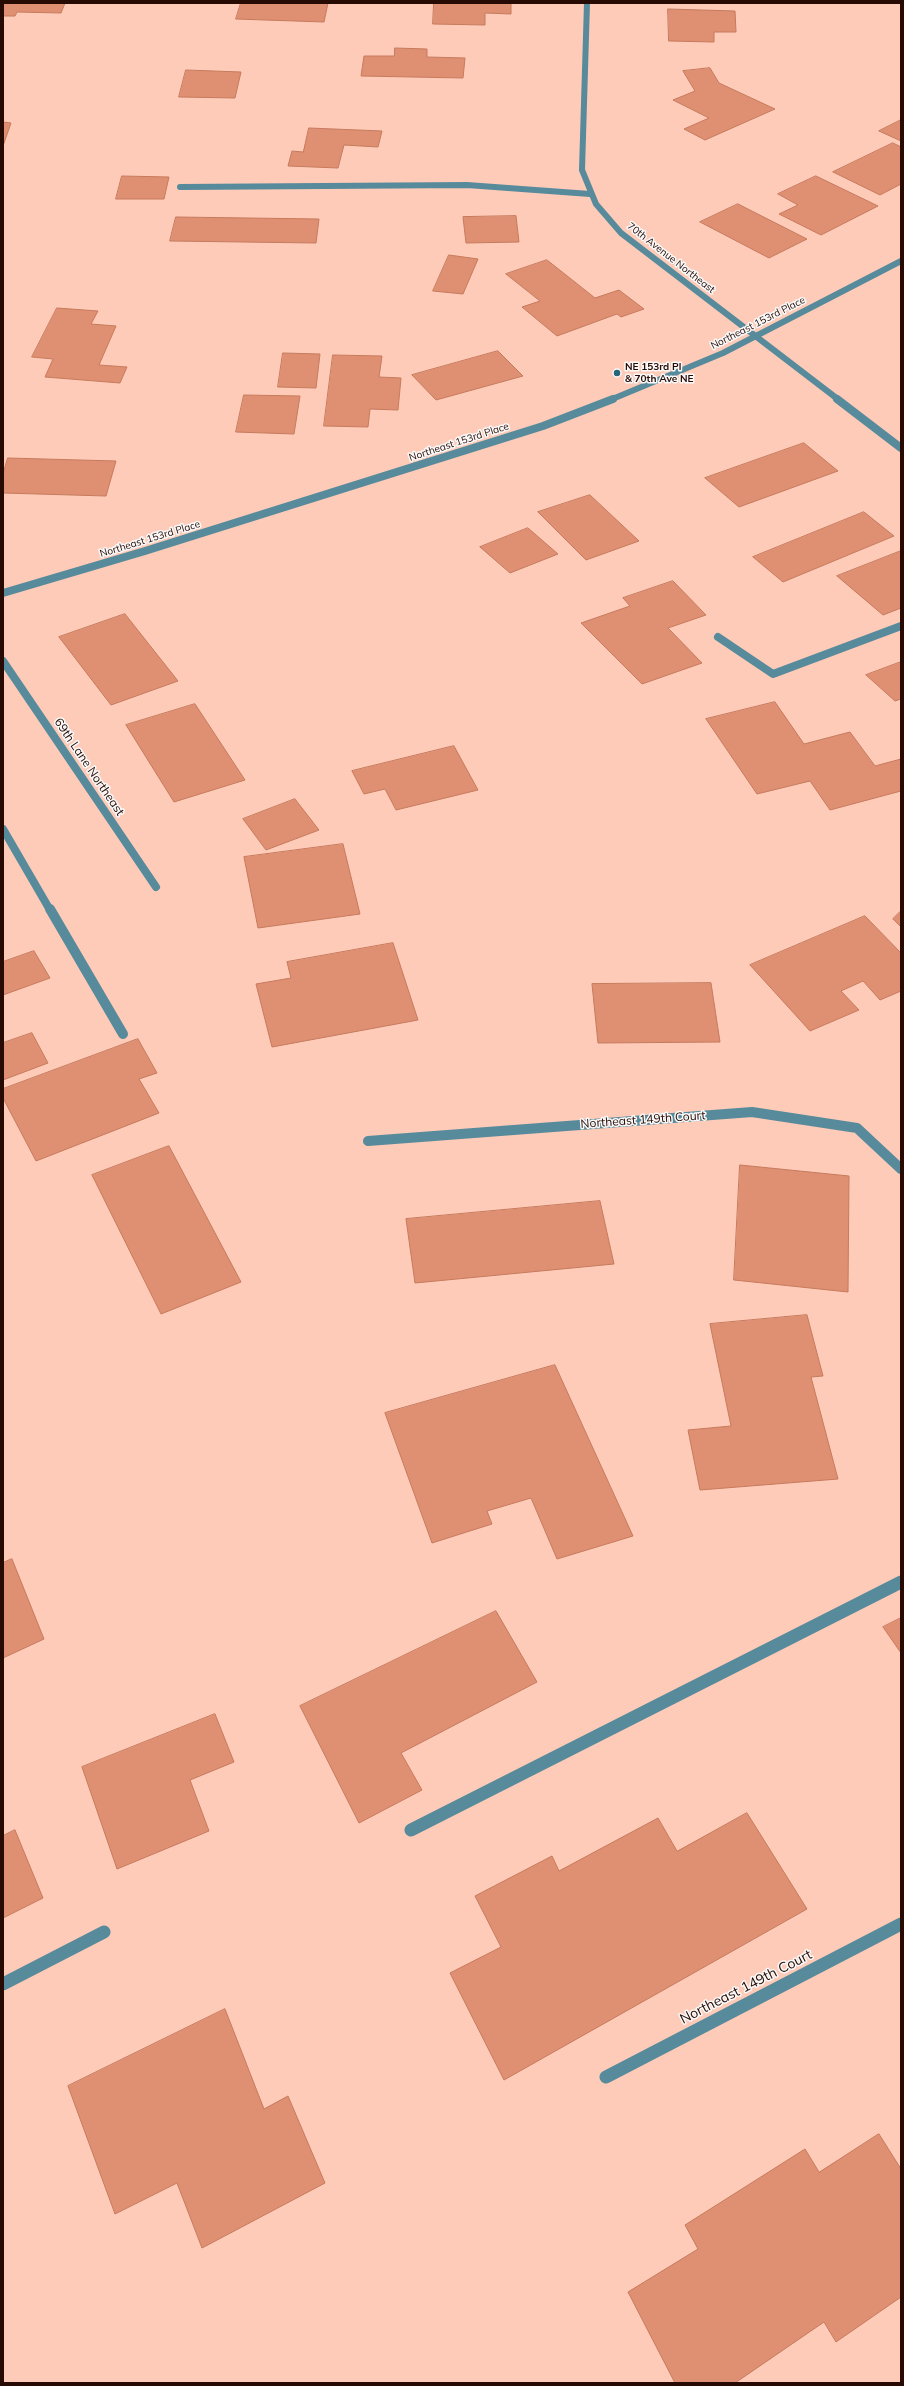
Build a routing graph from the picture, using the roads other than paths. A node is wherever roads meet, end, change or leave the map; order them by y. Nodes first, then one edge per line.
1 (587, 3) edge
2 (180, 187) dead end
3 (590, 194) junction
4 (901, 261) edge
5 (756, 336) junction
6 (901, 448) edge
7 (3, 593) edge
8 (901, 626) edge
9 (718, 637) dead end
10 (3, 660) edge
11 (3, 829) edge
12 (156, 887) dead end
13 (123, 1034) dead end
14 (368, 1141) dead end
15 (901, 1169) edge
16 (901, 1582) edge
17 (411, 1830) dead end
18 (901, 1924) edge
19 (104, 1932) dead end
20 (3, 1984) edge
21 (606, 2077) dead end

1 - 3 street, 70th Avenue Northeast
2 - 3 street
3 - 5 street, 70th Avenue Northeast
4 - 5 street, Northeast 153rd Place
5 - 6 street, 70th Avenue Northeast
5 - 7 street, Northeast 153rd Place
8 - 9 street
10 - 12 street, 69th Lane Northeast
11 - 13 street
14 - 15 street, Northeast 149th Court
16 - 17 street
18 - 21 street, Northeast 149th Court
19 - 20 street

